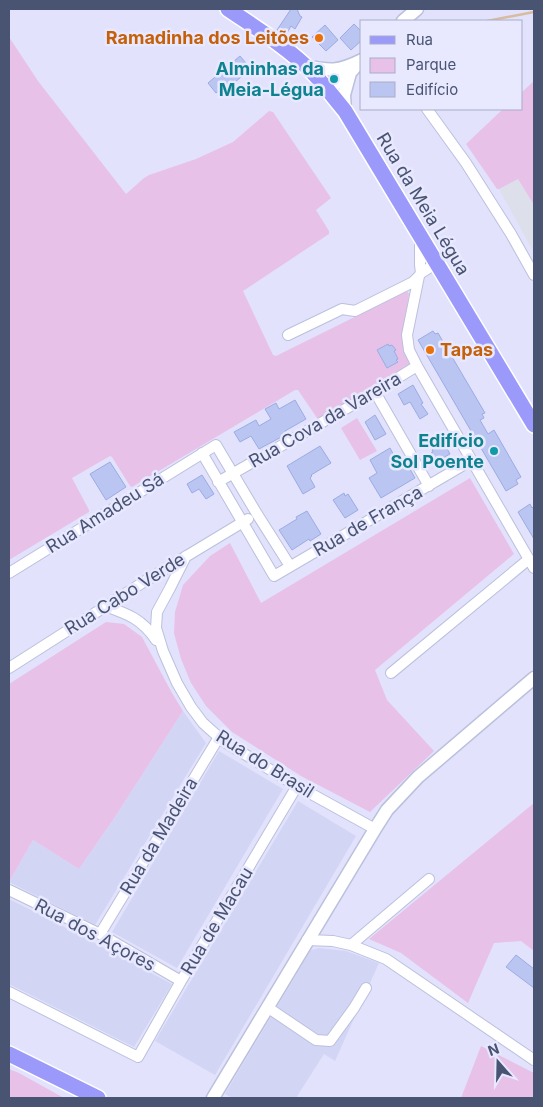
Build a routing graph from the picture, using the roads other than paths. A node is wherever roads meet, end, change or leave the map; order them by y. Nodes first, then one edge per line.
1 (228, 9) edge
2 (417, 9) edge
3 (404, 20) edge
4 (360, 61) edge
5 (305, 66) junction
6 (346, 71) junction
7 (322, 84) junction
8 (428, 110) edge
9 (344, 111) junction
10 (420, 235) junction
11 (435, 259) junction
12 (420, 271) junction
13 (534, 275) edge
14 (447, 281) junction
15 (288, 335) dead end
16 (417, 366) junction
17 (375, 392) junction
18 (534, 425) edge
19 (202, 453) junction
20 (472, 460) junction
21 (233, 473) junction
22 (218, 482) junction
23 (429, 486) junction
24 (257, 514) junction
25 (242, 522) junction
26 (186, 556) junction
27 (532, 564) edge
28 (290, 566) junction
29 (9, 573) edge
30 (105, 606) junction
31 (163, 651) junction
32 (9, 668) edge
33 (391, 673) dead end
34 (534, 678) edge
35 (219, 737) junction
36 (297, 786) junction
37 (375, 829) junction
38 (429, 879) dead end
39 (9, 890) edge
40 (100, 934) junction
41 (307, 940) junction
42 (351, 945) junction
43 (181, 981) junction
44 (366, 988) dead end
45 (9, 992) edge
46 (267, 1007) junction
47 (9, 1054) edge
48 (534, 1060) edge
49 (98, 1098) edge
50 (213, 1098) edge

1 - 5 main road, Rua da Meia Légua
2 - 3 street
4 - 6 street
5 - 6 street
5 - 7 main road, Rua da Meia Légua
6 - 7 street
6 - 9 street
7 - 9 main road, Rua da Meia Légua
8 - 13 street
9 - 10 main road, Rua da Meia Légua
10 - 11 main road, Rua da Meia Légua
10 - 12 street
11 - 12 street
11 - 14 main road, Rua da Meia Légua
12 - 14 street
12 - 15 street
12 - 16 street
14 - 18 main road, Rua da Meia Légua
16 - 17 street, Rua Cova da Vareira
16 - 20 street
17 - 21 street, Rua Cova da Vareira
17 - 23 street
19 - 21 street
19 - 22 street
19 - 29 street, Rua Amadeu Sá
20 - 23 street, Rua de França
20 - 27 street
21 - 22 street, Rua Cova da Vareira
21 - 24 street
22 - 25 street
23 - 28 street, Rua de França
24 - 25 street, Rua Cabo Verde
24 - 28 street
25 - 26 street, Rua Cabo Verde
25 - 28 street, Rua de França
26 - 30 street, Rua Cabo Verde
26 - 31 street, Rua do Brasil
27 - 33 street
30 - 31 street, Rua do Brasil
30 - 32 street, Rua Cabo Verde
31 - 35 street, Rua do Brasil
34 - 37 street
35 - 36 street, Rua do Brasil
35 - 40 street, Rua da Madeira
36 - 37 street, Rua do Brasil
36 - 43 street, Rua de Macau
37 - 41 street
38 - 42 street
39 - 40 street, Rua dos Açores
40 - 43 street, Rua dos Açores
41 - 42 street
41 - 46 street
42 - 48 street
43 - 45 street, Rua de Macau
44 - 46 street
46 - 50 street
47 - 49 main road

